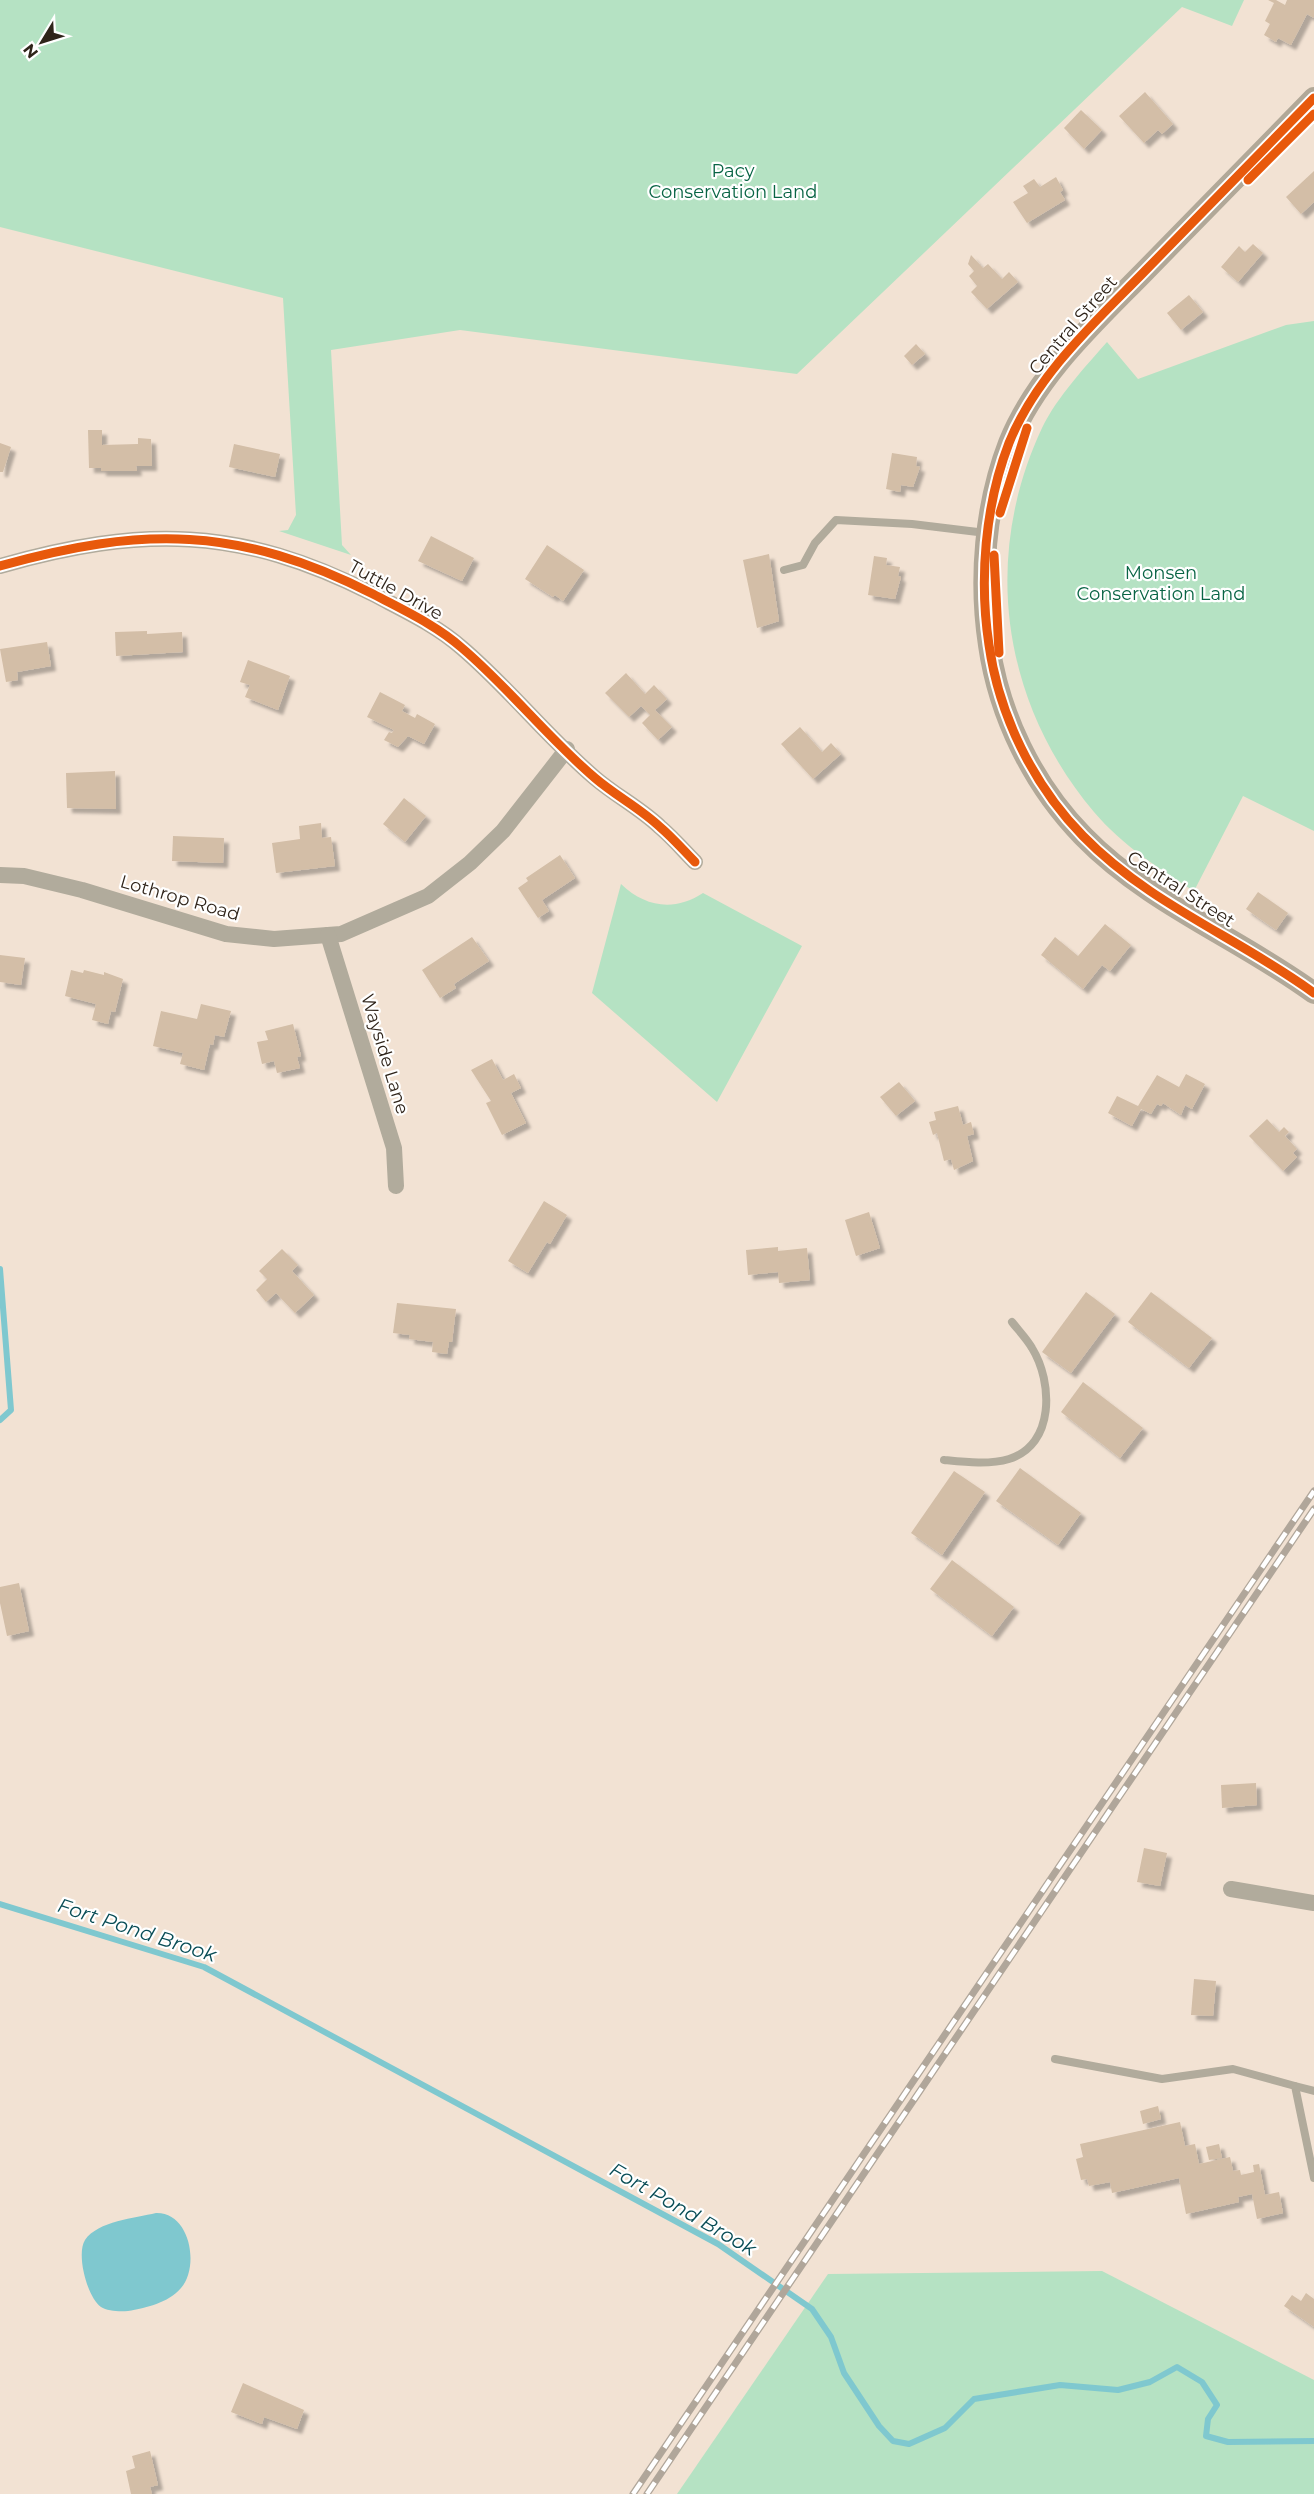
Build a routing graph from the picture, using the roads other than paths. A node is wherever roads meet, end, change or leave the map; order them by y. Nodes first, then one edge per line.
1 (1314, 98) edge
2 (989, 534) junction
3 (0, 566) edge
4 (784, 570) dead end
5 (567, 749) junction
6 (695, 862) dead end
7 (0, 875) edge
8 (328, 935) junction
9 (1314, 993) edge
10 (396, 1186) dead end
11 (1012, 1322) dead end
12 (944, 1460) dead end
13 (1230, 1889) dead end
14 (1314, 1903) edge
15 (1055, 2059) dead end
16 (1295, 2086) junction
17 (1314, 2091) edge
18 (1314, 2178) edge

1 - 2 street, Central Street
2 - 4 lane
2 - 9 street, Central Street
3 - 5 street, Tuttle Drive
5 - 6 street, Tuttle Drive
5 - 8 street, Lothrop Road
7 - 8 street, Lothrop Road
8 - 10 street, Wayside Lane
11 - 12 lane
13 - 14 street
15 - 16 lane
16 - 17 lane
16 - 18 lane

